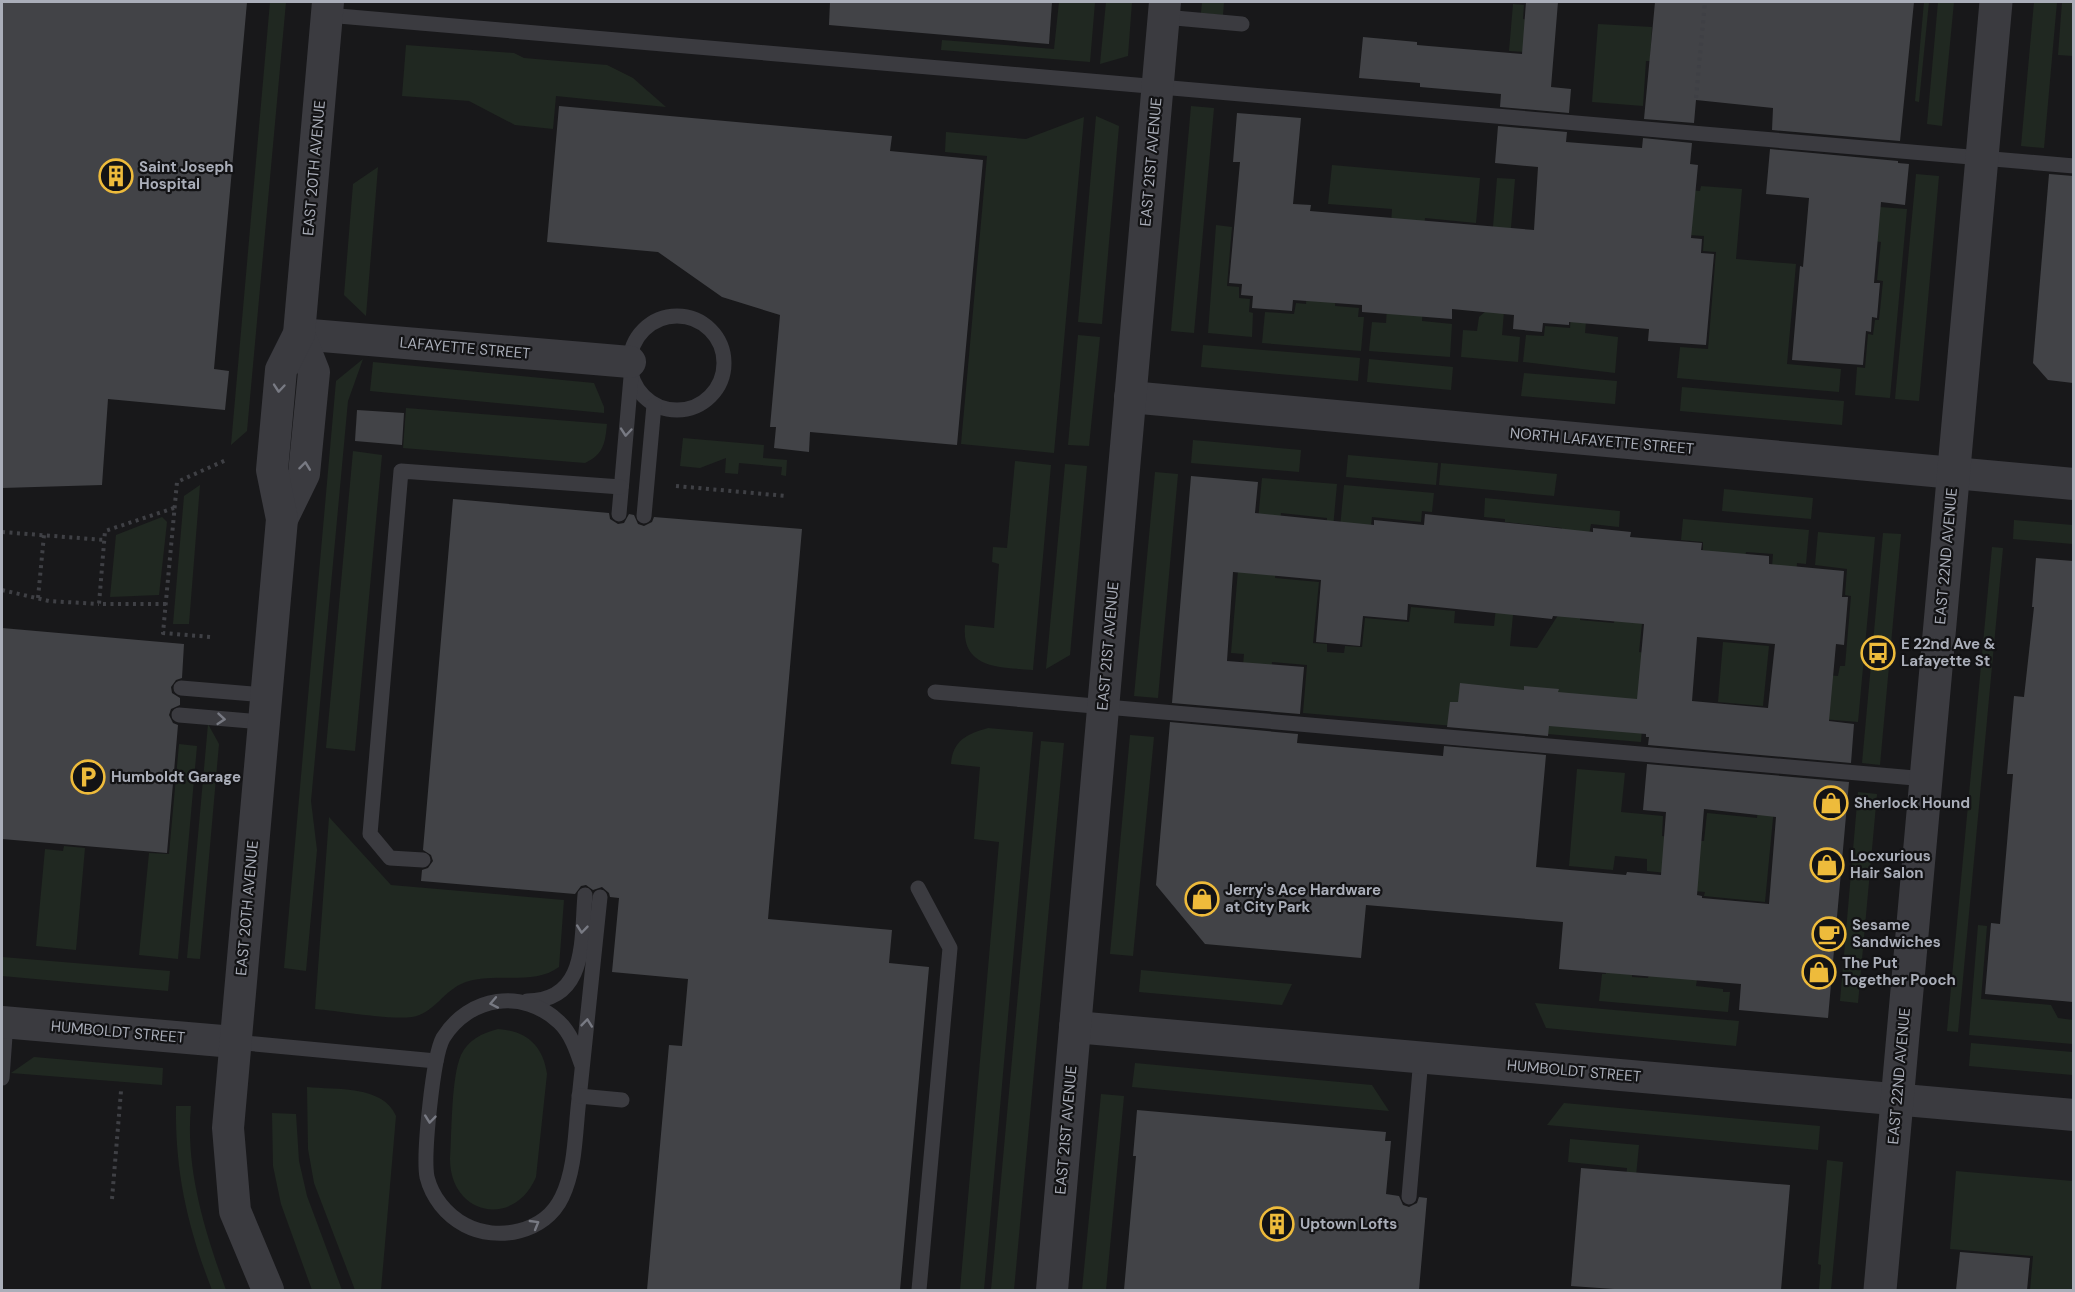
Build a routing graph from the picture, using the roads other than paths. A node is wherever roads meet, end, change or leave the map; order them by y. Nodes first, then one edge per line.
1 (1996, 2) edge
2 (328, 8) edge
3 (1165, 9) edge
4 (1242, 24) dead end
5 (1157, 86) junction
6 (1982, 158) junction
7 (2073, 166) edge
8 (299, 334) junction
9 (631, 368) junction
10 (1130, 397) junction
11 (654, 405) junction
12 (1954, 473) junction
13 (2073, 484) edge
14 (621, 487) junction
15 (619, 513) dead end
16 (644, 516) dead end
17 (181, 688) dead end
18 (935, 692) dead end
19 (1103, 707) junction
20 (265, 709) junction
21 (179, 715) dead end
22 (1926, 779) junction
23 (423, 860) dead end
24 (918, 888) dead end
25 (520, 1001) junction
26 (4, 1022) edge
27 (1075, 1027) junction
28 (234, 1042) junction
29 (1421, 1058) junction
30 (436, 1061) junction
31 (582, 1066) junction
32 (2, 1078) edge
33 (579, 1096) junction
34 (1897, 1099) junction
35 (622, 1100) dead end
36 (2073, 1115) edge
37 (1409, 1197) dead end
38 (268, 1290) edge
39 (919, 1290) edge
40 (1052, 1290) edge
41 (1880, 1290) edge

1 - 6 street, EAST 22ND AVENUE
2 - 5 lane
2 - 8 street, EAST 20TH AVENUE
3 - 4 lane
3 - 5 street, EAST 21ST AVENUE
5 - 6 lane
5 - 10 street, EAST 21ST AVENUE
6 - 7 lane
6 - 12 street, EAST 22ND AVENUE
8 - 9 street, LAFAYETTE STREET
8 - 20 street, EAST 20TH AVENUE
9 - 11 lane
9 - 11 lane
9 -> 14 lane
10 - 12 street, NORTH LAFAYETTE STREET
10 - 19 street, EAST 21ST AVENUE
11 - 16 lane
12 - 13 street, NORTH LAFAYETTE STREET
12 - 22 street, EAST 22ND AVENUE
14 - 15 lane
14 - 23 lane
17 - 20 lane
18 - 19 lane
19 - 22 lane
19 - 27 street, EAST 21ST AVENUE
21 -> 20 lane
20 - 28 street, EAST 20TH AVENUE
22 - 34 street, EAST 22ND AVENUE
24 - 39 lane
25 -> 30 lane
25 - 31 lane
31 -> 25 lane
26 - 28 street, HUMBOLDT STREET
26 - 32 lane
27 - 29 street, HUMBOLDT STREET
27 - 40 street, EAST 21ST AVENUE
28 - 30 lane
28 - 38 street, EAST 20TH AVENUE
29 - 34 street, HUMBOLDT STREET
29 - 37 lane
30 -> 33 lane
31 - 33 lane
33 - 35 lane
34 - 36 street, HUMBOLDT STREET
34 - 41 street, EAST 22ND AVENUE

